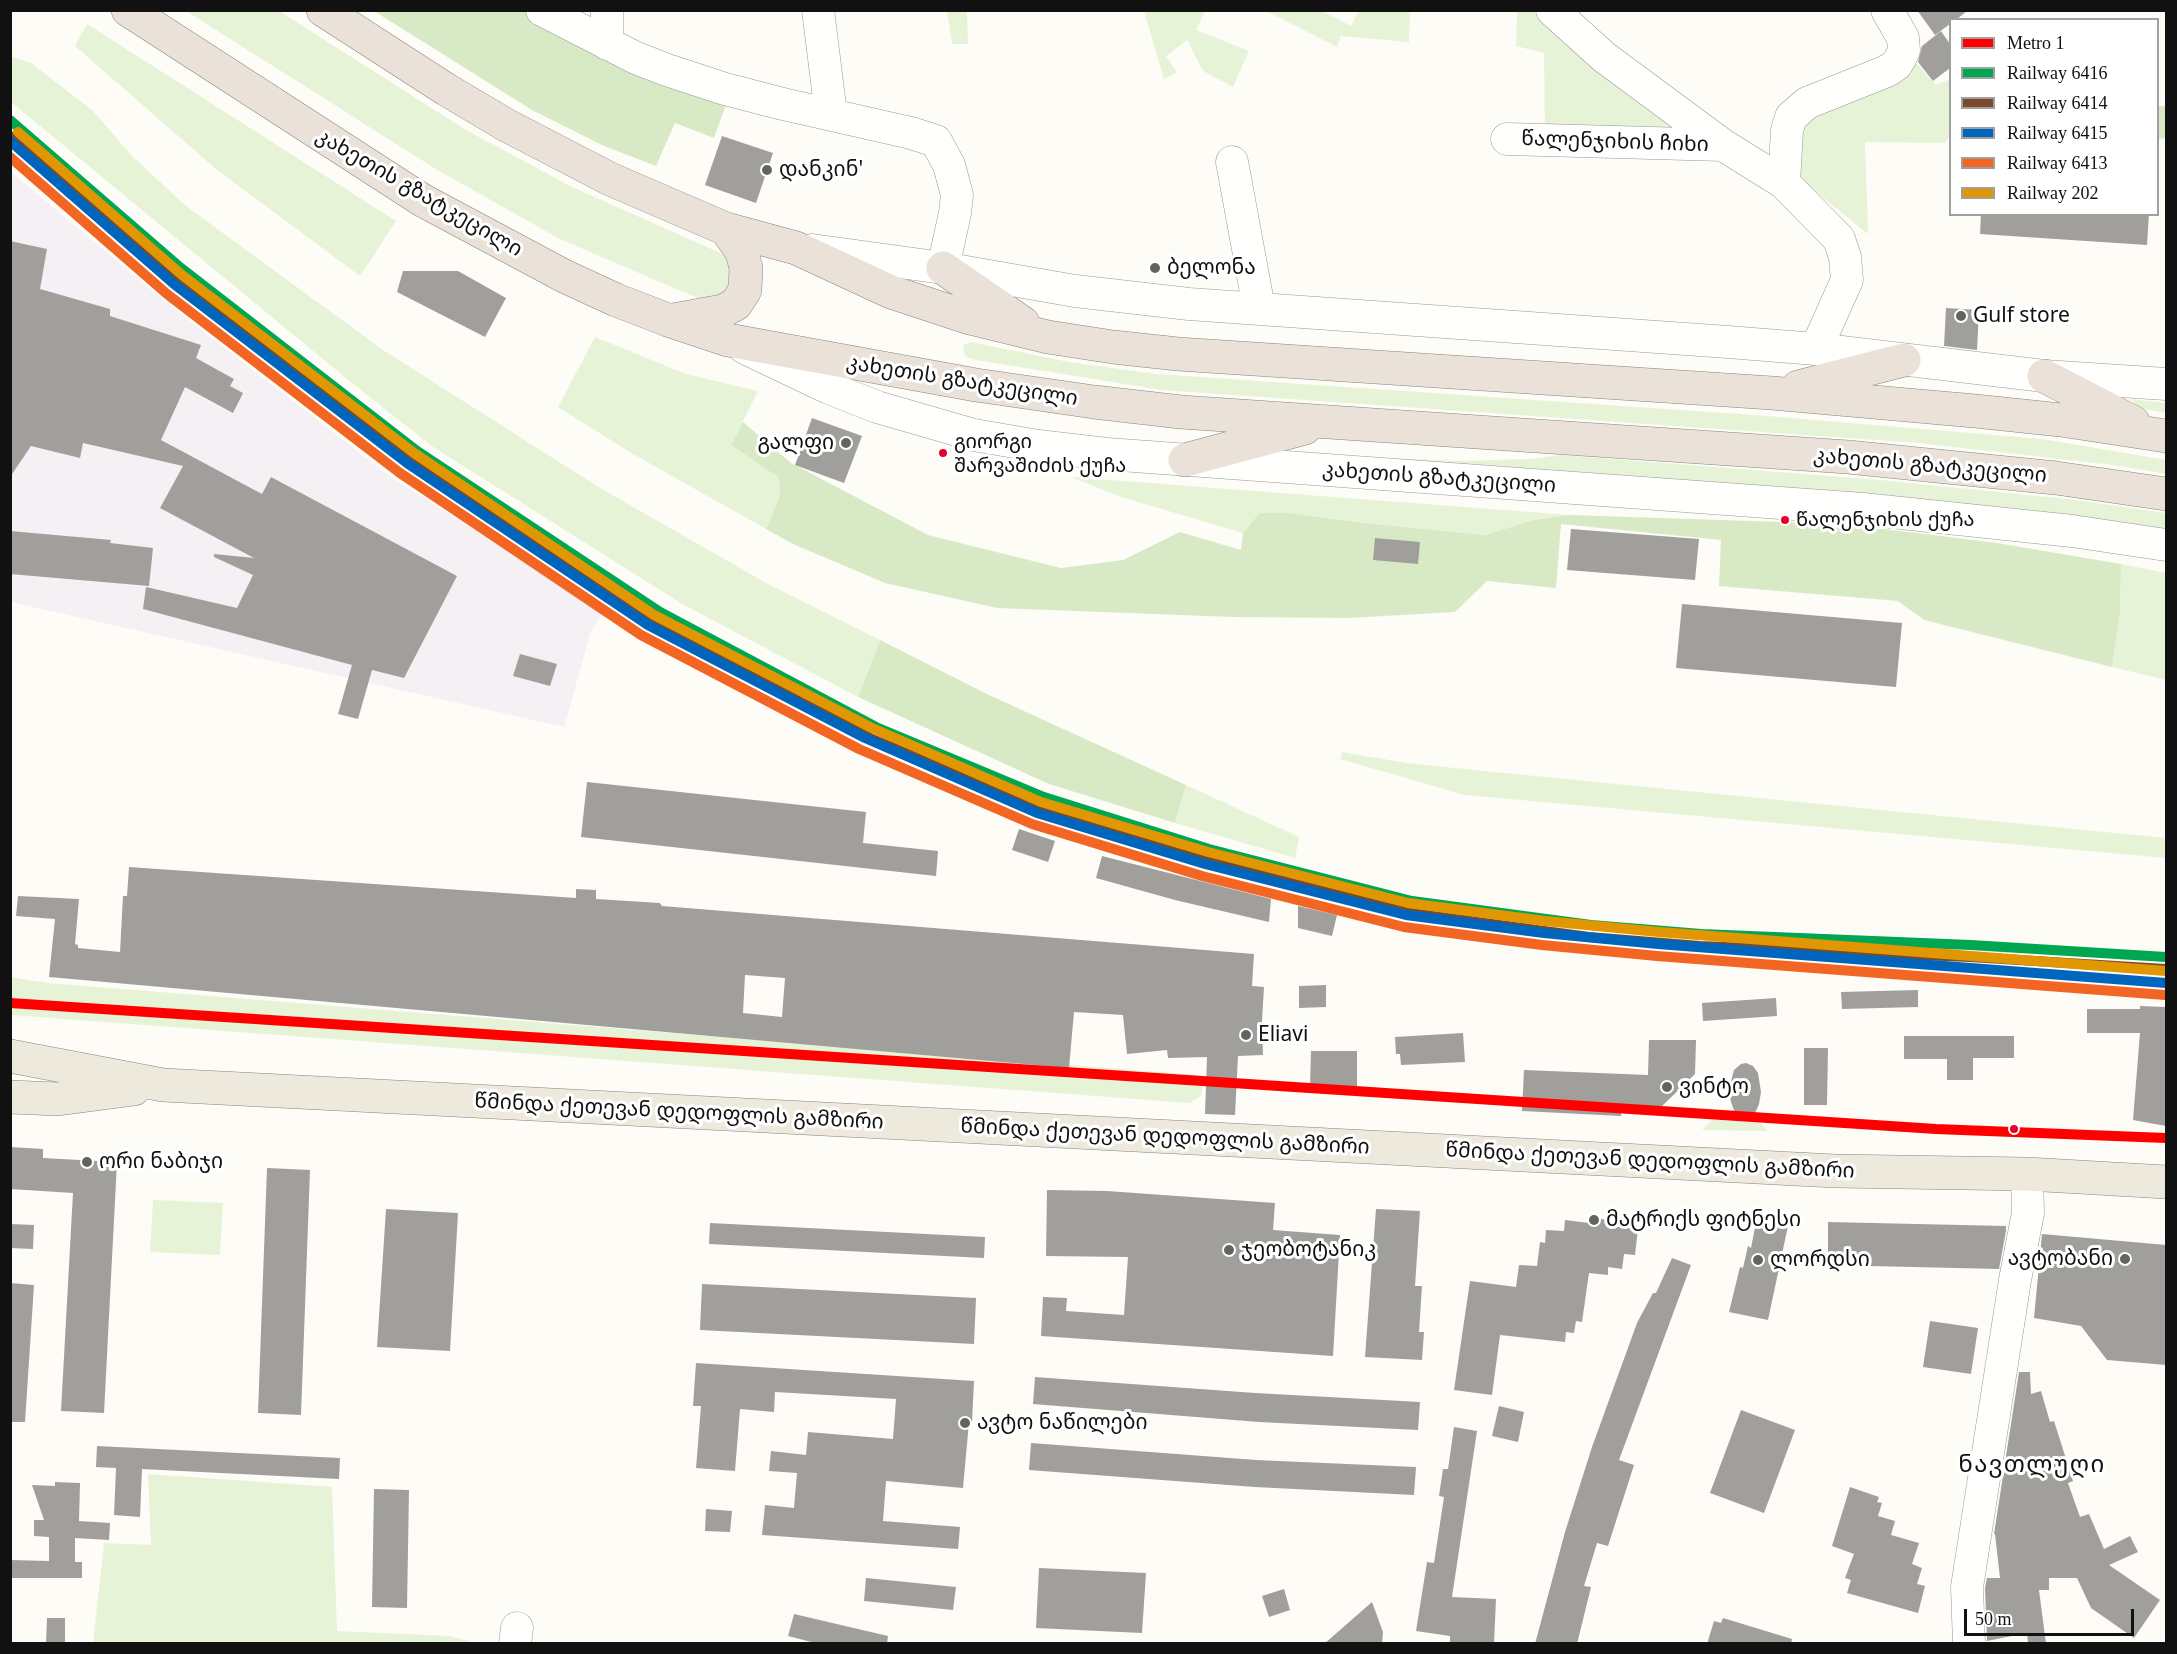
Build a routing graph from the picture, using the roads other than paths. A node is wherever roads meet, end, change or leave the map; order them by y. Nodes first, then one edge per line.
1 (128, 10) edge
2 (322, 10) edge
3 (542, 10) edge
4 (607, 10) edge
5 (818, 10) edge
6 (1552, 10) edge
7 (1887, 10) edge
8 (607, 44) junction
9 (831, 114) junction
10 (1507, 139) dead end
11 (1723, 145) junction
12 (1232, 162) dead end
13 (1784, 183) junction
14 (726, 229) junction
15 (796, 248) junction
16 (943, 268) junction
17 (1260, 308) junction
18 (668, 321) junction
19 (1048, 337) junction
20 (728, 340) junction
21 (1816, 349) junction
22 (1904, 360) junction
23 (2044, 376) junction
24 (2166, 384) edge
25 (1772, 393) junction
26 (1333, 421) junction
27 (2161, 435) edge
28 (1185, 460) junction
29 (2166, 495) edge
30 (2166, 545) edge
31 (10, 1056) edge
32 (163, 1085) junction
33 (10, 1097) edge
34 (2027, 1174) junction
35 (2166, 1182) edge
36 (1969, 1644) edge

1 - 18 highway, კახეთის გზატკეცილი
2 - 14 highway
3 - 8 street
4 - 8 street
5 - 9 street
6 - 11 street
7 - 13 street
8 - 9 street
9 - 16 street
10 - 11 street, წალენჯიხის ჩიხი
11 - 13 street
12 - 17 street
13 - 21 street
14 - 15 highway
14 - 18 highway
15 - 16 street
15 - 19 highway
16 - 17 street
16 - 19 highway
17 - 21 street
18 - 20 highway, კახეთის გზატკეცილი
19 - 25 highway
20 - 26 highway, კახეთის გზატკეცილი
20 - 28 street, კახეთის გზატკეცილი
21 - 22 street
22 - 23 street
22 - 25 highway
23 - 24 street
23 - 27 highway
25 - 27 highway
26 - 28 highway
26 - 29 highway, კახეთის გზატკეცილი
28 - 30 street, კახეთის გზატკეცილი
31 - 32 main road, წმინდა ქეთევან დედოფლის გამზირი
32 - 33 main road, წმინდა ქეთევან დედოფლის გამზირი
32 - 34 main road, წმინდა ქეთევან დედოფლის გამზირი
34 - 35 main road, წმინდა ქეთევან დედოფლის გამზირი
34 - 36 street

